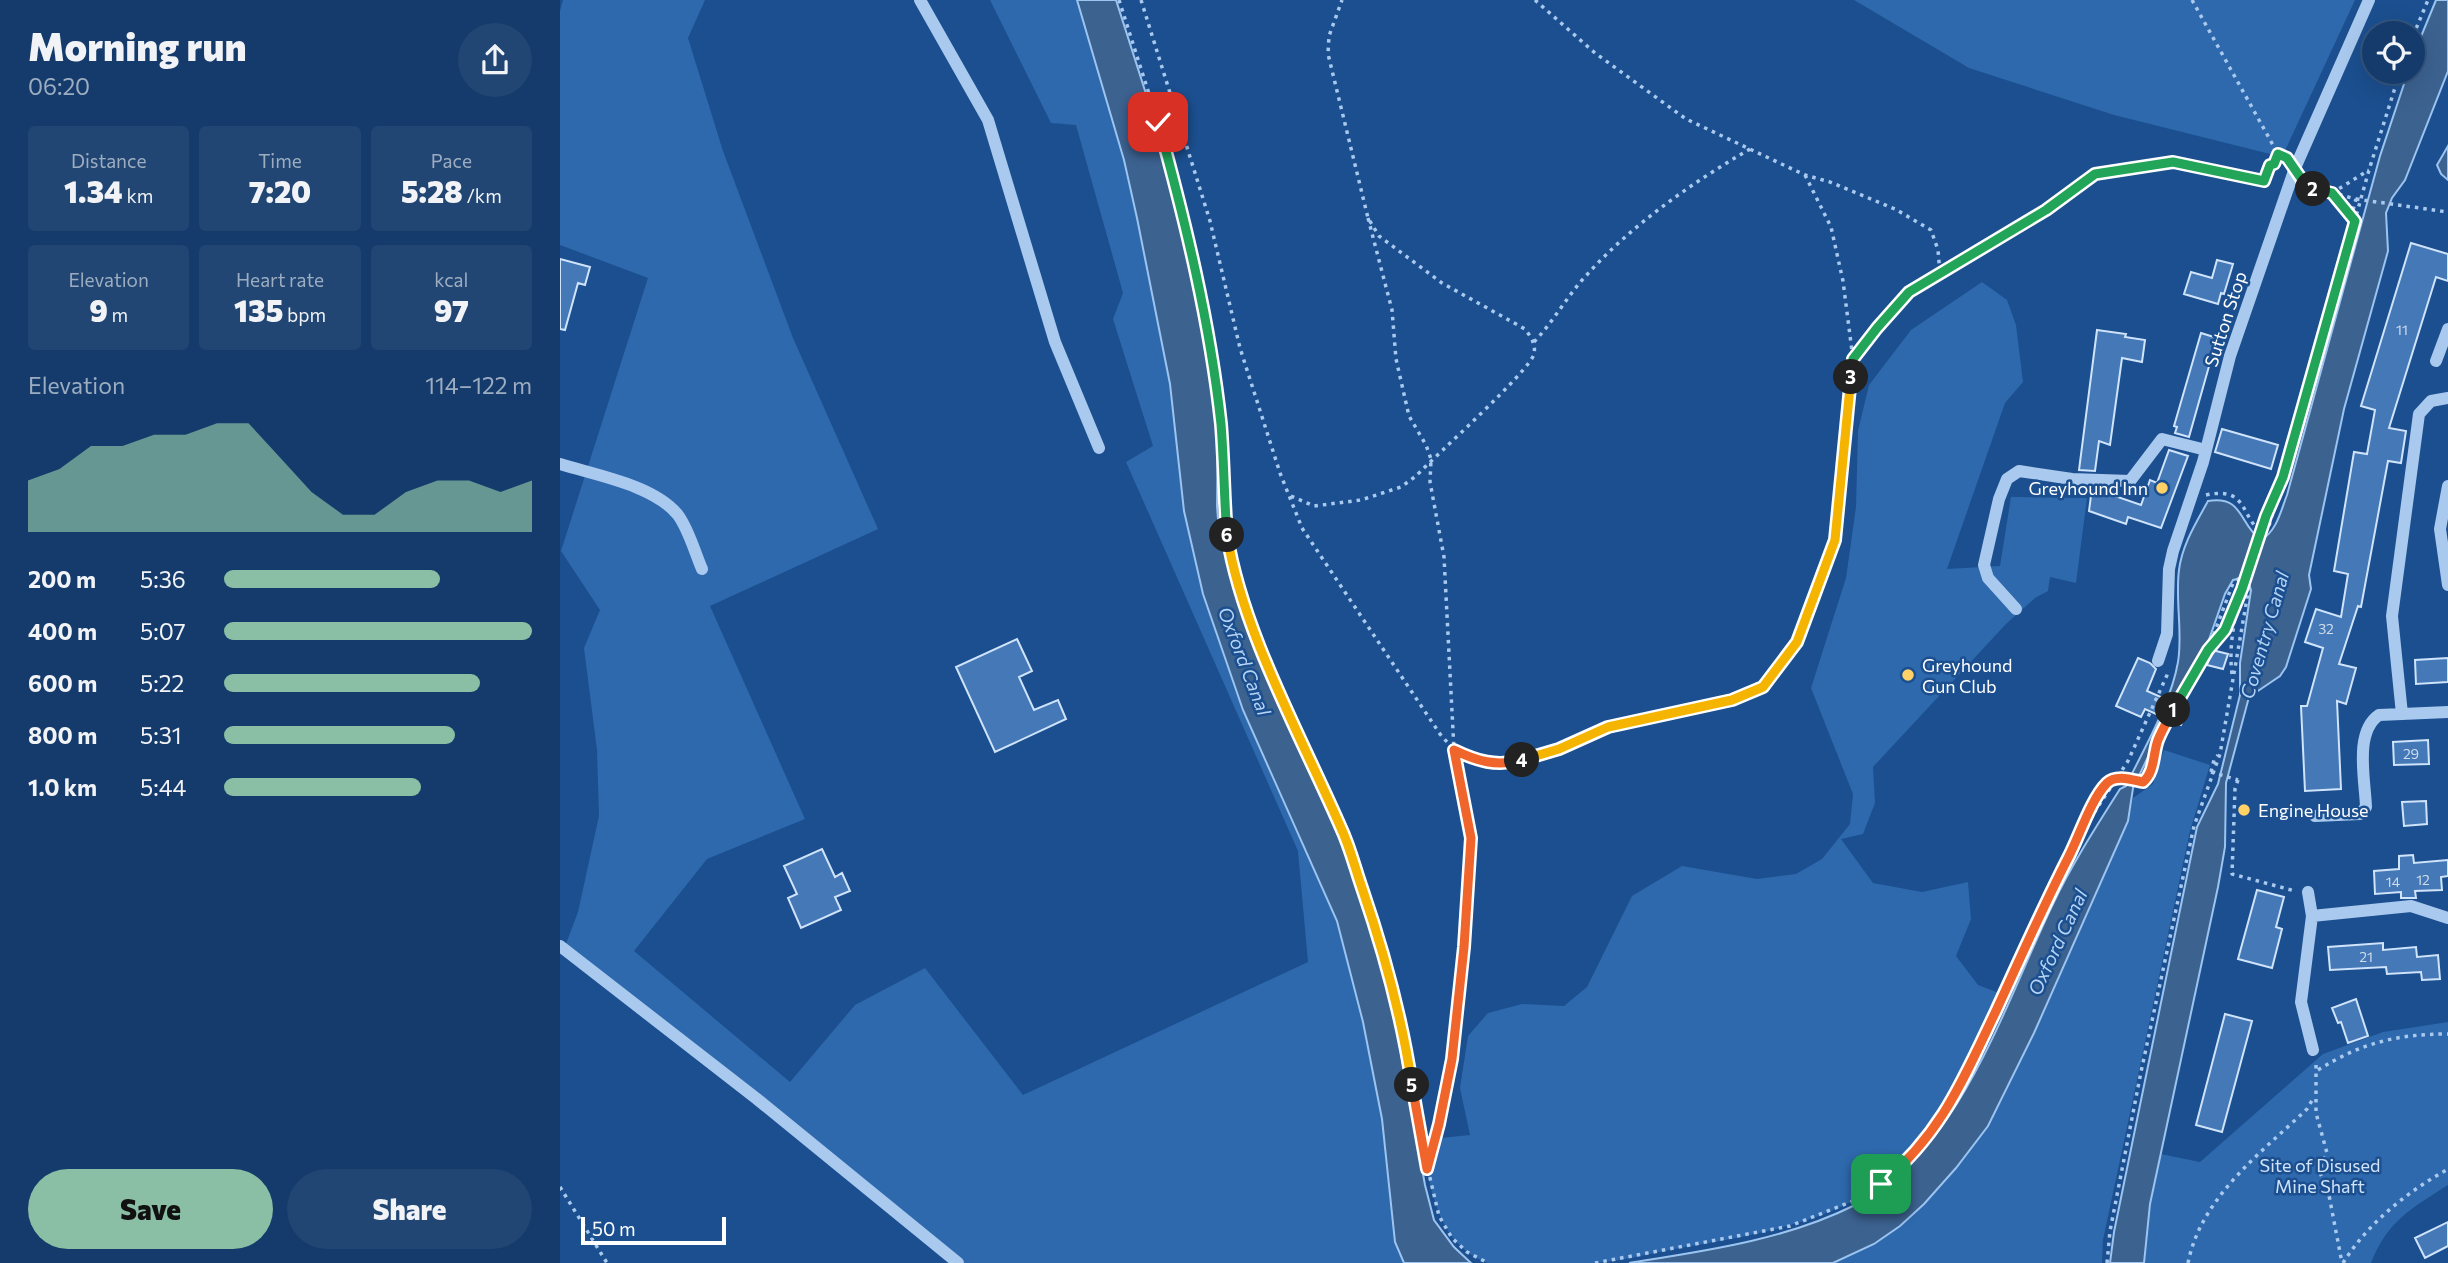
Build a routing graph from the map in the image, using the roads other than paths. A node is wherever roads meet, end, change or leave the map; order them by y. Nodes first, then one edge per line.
1 (920, 0) edge
2 (2369, 0) edge
3 (2448, 329) edge
4 (2436, 361) dead end
5 (2445, 398) edge
6 (1099, 448) dead end
7 (2206, 450) junction
8 (560, 464) edge
9 (2448, 486) edge
10 (702, 569) dead end
11 (2448, 585) edge
12 (2017, 609) dead end
13 (2158, 661) dead end
14 (2448, 712) edge
15 (2402, 714) junction
16 (2315, 816) dead end
17 (2308, 892) road end
18 (2312, 916) junction
19 (2448, 918) edge
20 (560, 946) edge
21 (2313, 1050) road end
22 (958, 1263) edge

1 - 6 street
2 - 7 street, Sutton Stop
3 - 4 street
5 - 15 street
7 - 12 street
7 - 13 street, Sutton Stop
8 - 10 street
9 - 11 street
14 - 15 street
15 - 16 street
17 - 18 street
18 - 19 street
18 - 21 street
20 - 22 street

